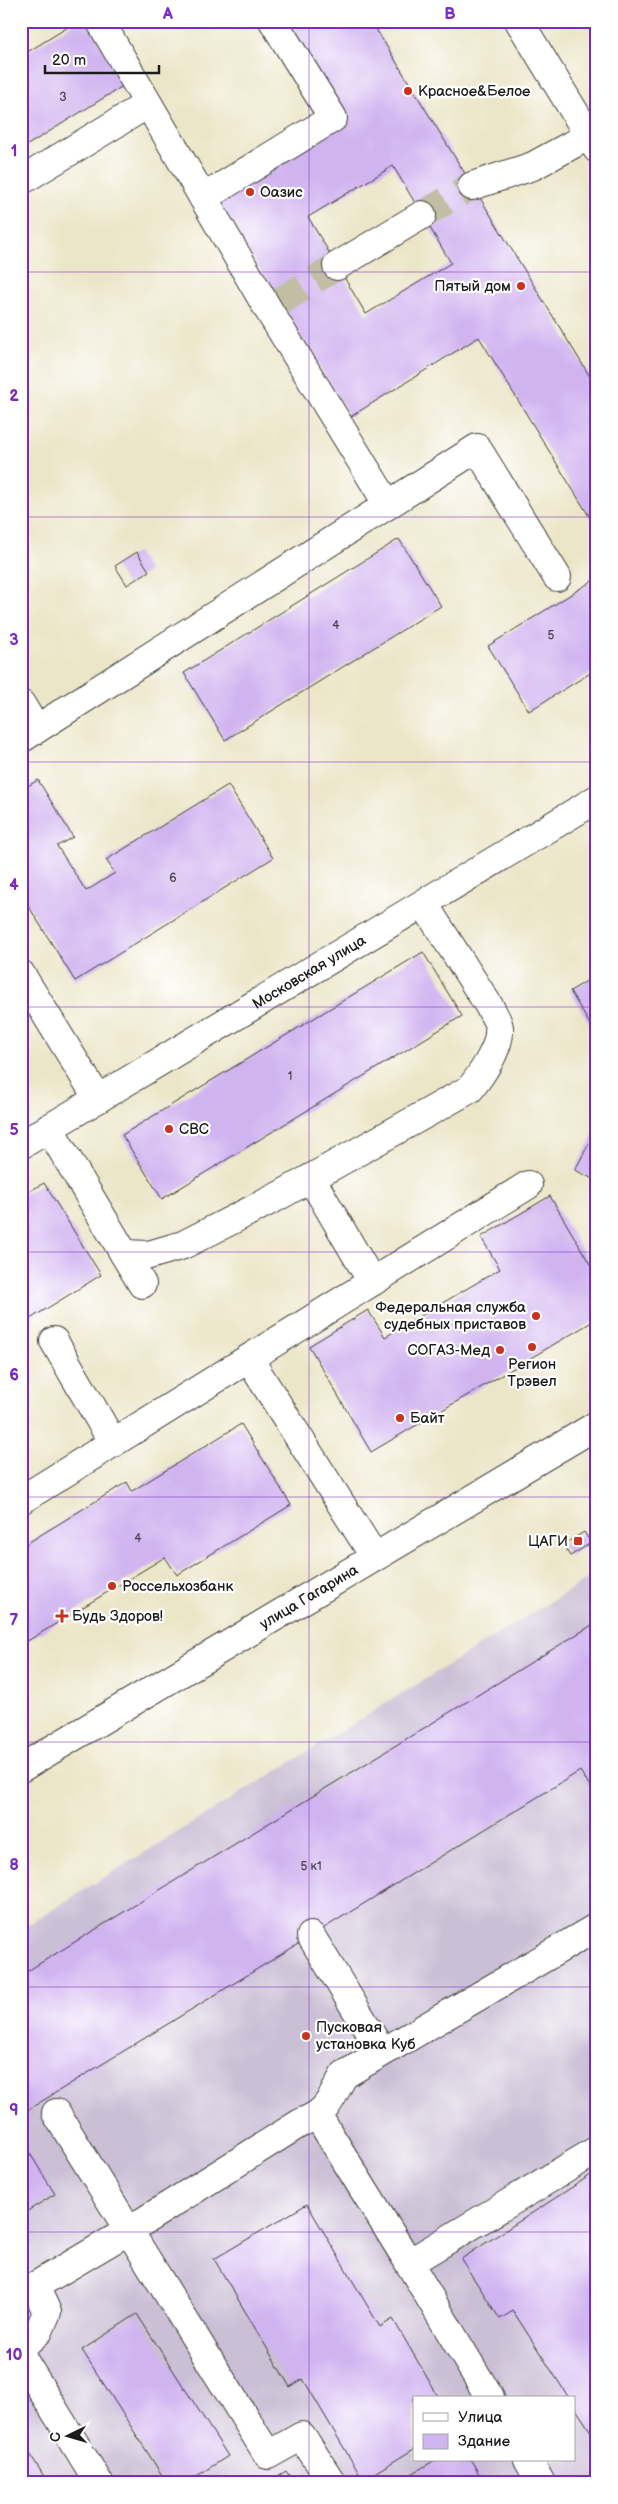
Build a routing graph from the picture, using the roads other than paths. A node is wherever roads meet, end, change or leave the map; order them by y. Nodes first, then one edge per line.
1 (100, 21) edge
2 (273, 21) edge
3 (519, 21) edge
4 (148, 104) junction
5 (593, 143) edge
6 (21, 181) edge
7 (472, 186) tunnel mouth
8 (203, 198) junction
9 (422, 215) tunnel mouth
10 (337, 266) tunnel mouth
11 (388, 505) junction
12 (557, 577) dead end
13 (21, 704) edge
14 (29, 734) edge
15 (597, 799) edge
16 (424, 904) junction
17 (21, 974) edge
18 (98, 1099) junction
19 (49, 1128) junction
20 (21, 1145) edge
21 (311, 1178) junction
22 (528, 1185) dead end
23 (124, 1254) junction
24 (372, 1282) junction
25 (142, 1284) dead end
26 (54, 1341) dead end
27 (249, 1359) junction
28 (597, 1425) edge
29 (114, 1443) junction
30 (21, 1500) edge
31 (374, 1556) junction
32 (21, 1768) edge
33 (597, 1927) edge
34 (311, 1936) dead end
35 (382, 2052) junction
36 (56, 2113) dead end
37 (318, 2116) junction
38 (597, 2150) edge
39 (128, 2231) junction
40 (409, 2263) junction
41 (21, 2347) edge
42 (21, 2356) edge
43 (489, 2396) edge
44 (529, 2462) edge
45 (99, 2483) edge
46 (332, 2483) edge
47 (541, 2483) edge

1 - 4 main road
2 - 8 main road
3 - 5 main road
4 - 6 main road
4 - 8 main road
5 - 7 main road
8 - 11 main road
9 - 10 main road
11 - 12 main road
11 - 14 main road
13 - 14 main road
15 - 16 main road, Московская улица
16 - 18 main road, Московская улица
16 - 21 main road
17 - 18 main road
18 - 19 main road, Московская улица
19 - 20 main road, Московская улица
19 - 23 main road
21 - 23 main road
21 - 24 main road
22 - 24 main road
23 - 25 main road
24 - 27 main road
26 - 29 main road
27 - 29 main road
27 - 31 main road
28 - 31 main road, улица Гагарина
29 - 30 main road
31 - 32 main road, улица Гагарина
33 - 35 main road
34 - 35 main road
35 - 37 main road
36 - 39 main road
37 - 39 main road
37 - 40 main road
38 - 40 main road
39 - 41 main road
39 - 46 main road
40 - 43 main road
42 - 45 main road
44 - 47 main road

